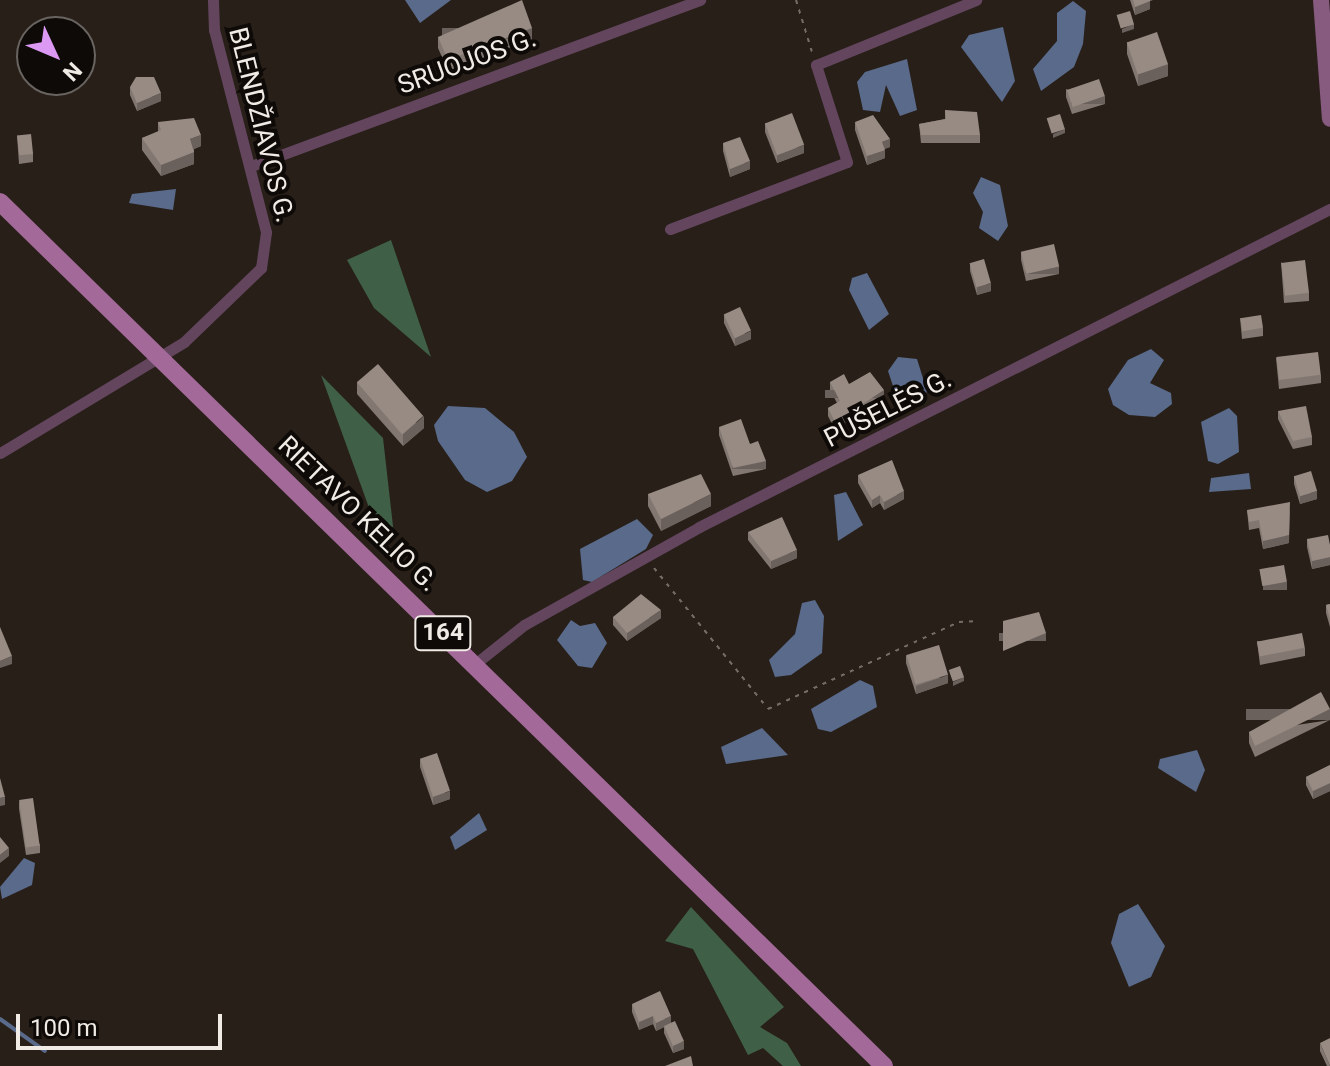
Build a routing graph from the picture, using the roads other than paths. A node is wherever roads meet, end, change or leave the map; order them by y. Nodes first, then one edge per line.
1 (213, 0) edge
2 (700, 0) edge
3 (976, 0) edge
4 (1321, 0) edge
5 (1330, 119) edge
6 (251, 166) junction
7 (0, 202) edge
8 (1330, 209) edge
9 (670, 229) dead end
10 (160, 358) junction
11 (0, 453) edge
12 (475, 664) junction
13 (884, 1066) edge

1 - 6 street, BLENDŽIAVOS G.
2 - 6 street, SRUOJOS G.
3 - 9 street
4 - 5 main road
6 - 10 street, BLENDŽIAVOS G.
7 - 10 main road, RIETAVO KELIO G. / 164
8 - 12 street, PUŠELĖS G.
10 - 11 street, BLENDŽIAVOS G.
10 - 12 main road, RIETAVO KELIO G. / 164
12 - 13 main road, RIETAVO KELIO G. / 164

